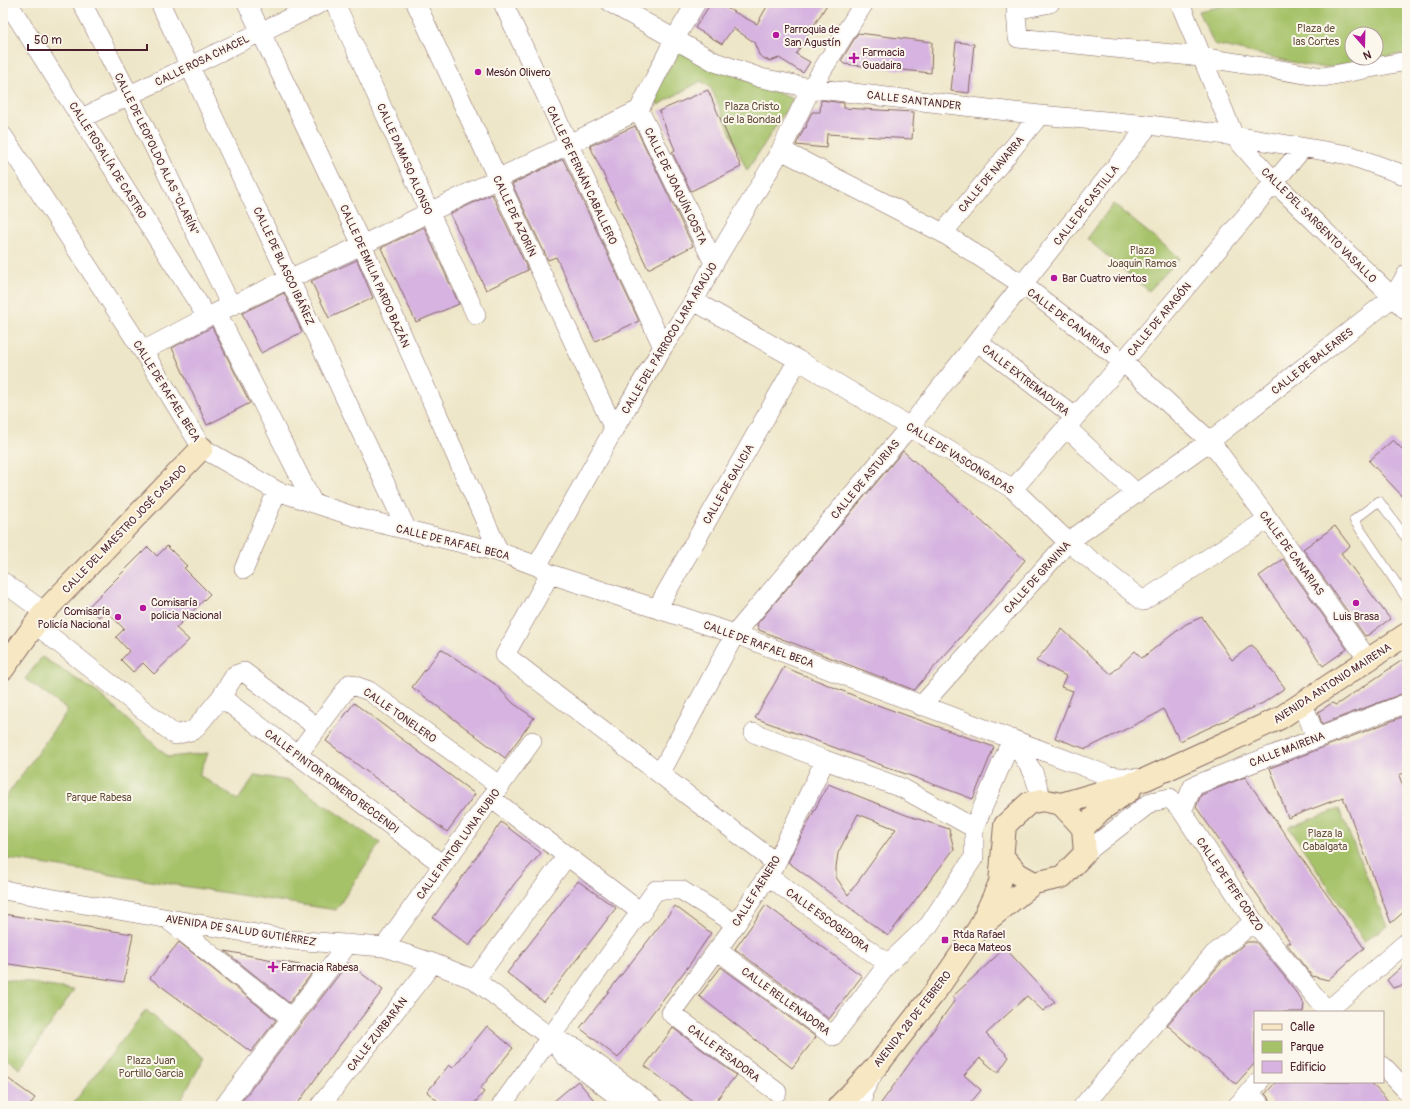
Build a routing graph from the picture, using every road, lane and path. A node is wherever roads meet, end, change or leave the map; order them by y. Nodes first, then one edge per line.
1 (8, 3) edge
2 (82, 3) edge
3 (160, 3) edge
4 (247, 3) edge
5 (321, 3) edge
6 (335, 3) edge
7 (416, 3) edge
8 (503, 3) edge
9 (611, 3) edge
10 (696, 3) edge
11 (864, 3) edge
12 (1050, 3) edge
13 (1180, 3) edge
14 (3, 11) edge
15 (260, 31) junction
16 (674, 40) junction
17 (1201, 57) junction
18 (1407, 61) edge
19 (190, 66) junction
20 (811, 88) junction
21 (129, 95) junction
22 (639, 110) junction
23 (1040, 115) junction
24 (82, 118) junction
25 (1149, 125) junction
26 (3, 136) edge
27 (1234, 136) junction
28 (567, 144) junction
29 (1304, 148) junction
30 (781, 150) junction
31 (1407, 176) edge
32 (498, 179) junction
33 (1275, 183) junction
34 (429, 211) junction
35 (943, 233) junction
36 (362, 245) junction
37 (714, 263) junction
38 (1407, 274) edge
39 (290, 279) junction
40 (1023, 286) junction
41 (1393, 297) junction
42 (694, 301) junction
43 (1407, 311) edge
44 (218, 312) junction
45 (476, 315) dead end
46 (978, 342) junction
47 (663, 347) junction
48 (143, 351) junction
49 (798, 360) junction
50 (1123, 362) junction
51 (1070, 422) junction
52 (910, 426) junction
53 (614, 429) junction
54 (1210, 441) junction
55 (202, 448) junction
56 (1012, 489) junction
57 (277, 491) junction
58 (1136, 493) junction
59 (313, 503) junction
60 (1268, 519) junction
61 (407, 530) junction
62 (1407, 539) edge
63 (1068, 542) junction
64 (499, 552) junction
65 (244, 569) dead end
66 (543, 570) junction
67 (3, 582) edge
68 (1407, 599) edge
69 (658, 607) junction
70 (40, 618) junction
71 (735, 634) junction
72 (1407, 634) edge
73 (1368, 661) junction
74 (3, 669) edge
75 (221, 697) junction
76 (1407, 703) edge
77 (1303, 704) junction
78 (921, 706) junction
79 (318, 728) junction
80 (754, 733) dead end
81 (1316, 738) junction
82 (1012, 739) junction
83 (532, 741) dead end
84 (298, 754) junction
85 (825, 760) junction
86 (660, 774) junction
87 (1146, 779) junction
88 (495, 792) junction
89 (1051, 802) junction
90 (1182, 811) junction
91 (974, 828) junction
92 (1083, 828) junction
93 (1085, 853) junction
94 (566, 856) junction
95 (1003, 857) junction
96 (443, 865) junction
97 (772, 869) junction
98 (1034, 883) junction
99 (3, 890) edge
100 (642, 913) junction
101 (166, 918) junction
102 (1254, 922) junction
103 (736, 924) junction
104 (979, 928) junction
105 (1407, 942) edge
106 (348, 944) junction
107 (384, 947) junction
108 (717, 950) junction
109 (433, 963) junction
110 (888, 964) junction
111 (475, 980) junction
112 (1326, 1011) edge
113 (1328, 1011) edge
114 (671, 1013) joint
115 (291, 1018) junction
116 (552, 1038) junction
117 (877, 1066) junction
118 (1384, 1067) edge
119 (1407, 1091) edge
120 (777, 1092) dead end
121 (1248, 1093) edge
122 (224, 1106) edge
123 (320, 1106) edge
124 (501, 1106) edge
125 (630, 1106) edge
126 (653, 1106) edge
127 (839, 1106) edge
128 (862, 1106) edge
129 (1083, 1106) edge
130 (1261, 1106) edge

1 - 14 street
1 - 24 street, CALLE ROSALÍA DE CASTRO
2 - 21 street, CALLE DE LEOPOLDO ALAS "CLARÍN"
3 - 19 street, CALLE DE BLASCO IBÁÑEZ
4 - 15 street, CALLE DE EMILIA PARDO BAZÁN
5 - 15 street, CALLE ROSA CHACEL
6 - 34 street, CALLE DAMASO ALONSO
7 - 32 street, CALLE DE AZORÍN
8 - 28 street, CALLE DE FERNÁN CABALLERO
9 - 16 street, CALLE SANTANDER
10 - 16 street
11 - 20 street, CALLE DEL PÁRROCO LARA ARAÚJO
12 - 17 street
13 - 17 street, CALLE DEL SARGENTO VASALLO
15 - 19 street, CALLE ROSA CHACEL
15 - 36 street, CALLE DE EMILIA PARDO BAZÁN
16 - 20 street, CALLE SANTANDER
16 - 22 street
17 - 18 street
17 - 27 street, CALLE DEL SARGENTO VASALLO
19 - 21 street, CALLE ROSA CHACEL
19 - 39 street, CALLE DE BLASCO IBÁÑEZ
20 - 23 street, CALLE SANTANDER
20 - 30 street, CALLE DEL PÁRROCO LARA ARAÚJO
21 - 24 street, CALLE ROSA CHACEL
21 - 44 street, CALLE DE LEOPOLDO ALAS "CLARÍN"
22 - 28 street
22 - 37 street, CALLE DE JOAQUÍN COSTA
23 - 25 street, CALLE SANTANDER
23 - 35 street, CALLE DE NAVARRA
24 - 44 street, CALLE ROSALÍA DE CASTRO
25 - 27 street, CALLE SANTANDER
25 - 40 street, CALLE DE CASTILLA
26 - 48 street, CALLE DE RAFAEL BECA
27 - 29 street, CALLE SANTANDER
27 - 33 street, CALLE DEL SARGENTO VASALLO
28 - 32 street
28 - 47 street, CALLE DE FERNÁN CABALLERO
29 - 31 street, CALLE SANTANDER
29 - 33 street, CALLE DE ARAGÓN
30 - 35 street, CALLE DE CANARIAS
30 - 37 street, CALLE DEL PÁRROCO LARA ARAÚJO
32 - 34 street
32 - 53 street, CALLE DE AZORÍN
33 - 41 street, CALLE DEL SARGENTO VASALLO
33 - 50 street, CALLE DE ARAGÓN
34 - 36 street
34 - 45 street, CALLE DAMASO ALONSO
35 - 40 street, CALLE DE CANARIAS
36 - 39 street
36 - 64 street, CALLE DE EMILIA PARDO BAZÁN
37 - 42 street, CALLE DEL PÁRROCO LARA ARAÚJO
38 - 41 street, CALLE DE BALEARES
39 - 44 street
39 - 61 street, CALLE DE BLASCO IBÁÑEZ
40 - 46 street, CALLE DE ASTURIAS
40 - 50 street, CALLE DE CANARIAS
41 - 43 street, CALLE DEL SARGENTO VASALLO
41 - 54 street, CALLE DE BALEARES
42 - 47 street, CALLE DEL PÁRROCO LARA ARAÚJO
42 - 49 street, CALLE DE VASCONGADAS
44 - 48 street
44 - 59 street, CALLE DE LEOPOLDO ALAS "CLARÍN"
46 - 51 street, CALLE EXTREMADURA
46 - 52 street, CALLE DE ASTURIAS
47 - 53 street, CALLE DEL PÁRROCO LARA ARAÚJO
48 - 55 street, CALLE DE RAFAEL BECA
49 - 52 street, CALLE DE VASCONGADAS
49 - 69 street, CALLE DE GALICIA
50 - 51 street, CALLE DE ARAGÓN
50 - 54 street, CALLE DE CANARIAS
51 - 56 street, CALLE DE ARAGÓN
51 - 58 street, CALLE EXTREMADURA
52 - 56 street, CALLE DE VASCONGADAS
52 - 71 street, CALLE DE ASTURIAS
53 - 66 street, CALLE DEL PÁRROCO LARA ARAÚJO
54 - 58 street, CALLE DE GRAVINA
54 - 60 street, CALLE DE CANARIAS
55 - 57 street, CALLE DE RAFAEL BECA
55 - 70 main road, CALLE DEL MAESTRO JOSÉ CASADO
56 - 63 street, CALLE DE VASCONGADAS
57 - 59 street, CALLE DE RAFAEL BECA
57 - 65 street
58 - 63 street, CALLE DE GRAVINA
59 - 61 street, CALLE DE RAFAEL BECA
60 - 63 street, CALLE DE VASCONGADAS
60 - 73 street, CALLE DE CANARIAS
61 - 64 street, CALLE DE RAFAEL BECA
62 - 68 lane
63 - 78 street, CALLE DE GRAVINA
64 - 66 street, CALLE DE RAFAEL BECA
66 - 69 street, CALLE DE RAFAEL BECA
66 - 86 street, CALLE DEL PÁRROCO LARA ARAÚJO
67 - 70 street
69 - 71 street, CALLE DE RAFAEL BECA
70 - 74 main road, CALLE DEL MAESTRO JOSÉ CASADO
70 - 75 street
71 - 78 street, CALLE DE RAFAEL BECA
71 - 86 street, CALLE DE ASTURIAS
72 - 73 main road, AVENIDA ANTONIO MAIRENA
73 - 77 main road, AVENIDA ANTONIO MAIRENA
75 - 79 street
75 - 84 street, CALLE PINTOR ROMERO RECCENDI
76 - 81 street, CALLE MAIRENA
77 - 81 street
77 - 87 main road, AVENIDA ANTONIO MAIRENA
78 - 82 street, CALLE DE RAFAEL BECA
79 - 84 street, CALLE TONELERO
79 - 88 street, CALLE TONELERO
80 - 85 street
81 - 90 street, CALLE MAIRENA
82 - 87 street, CALLE DE RAFAEL BECA
82 - 89 street
82 - 91 street
83 - 88 street, CALLE PINTOR LUNA RUBIO
84 - 96 street, CALLE PINTOR ROMERO RECCENDI
85 - 91 street
85 - 97 street, CALLE FAENERO
86 - 97 street, CALLE ESCOGEDORA
87 - 89 main road
87 - 92 main road
88 - 94 street, CALLE TONELERO
88 - 96 street, CALLE PINTOR LUNA RUBIO
89 - 92 main road
89 - 95 main road
90 - 93 street, CALLE DE PEPE CORZO
90 - 102 street, CALLE DE PEPE CORZO
91 - 110 street
92 - 93 main road
93 - 98 main road
94 - 100 street, CALLE TONELERO
94 - 111 street
95 - 98 main road
95 - 104 main road, AVENIDA 28 DE FEBRERO
96 - 107 street, CALLE PINTOR LUNA RUBIO
97 - 103 street, CALLE FAENERO
97 - 110 street, CALLE ESCOGEDORA
98 - 104 main road, AVENIDA 28 DE FEBRERO
99 - 101 street, AVENIDA DE SALUD GUTIÉRREZ
100 - 103 street
100 - 116 street
101 - 106 street, AVENIDA DE SALUD GUTIÉRREZ
101 - 115 street
102 - 112 street, CALLE DE PEPE CORZO
102 - 129 street
103 - 108 street, CALLE FAENERO
104 - 117 main road, AVENIDA 28 DE FEBRERO
105 - 113 street
106 - 107 street, AVENIDA DE SALUD GUTIÉRREZ
106 - 115 street
107 - 109 street, AVENIDA DE SALUD GUTIÉRREZ
108 - 110 street, CALLE RELLENADORA
108 - 114 street, CALLE FAENERO
109 - 111 street, AVENIDA DE SALUD GUTIÉRREZ
109 - 123 street, CALLE ZURBARÁN
111 - 116 street, AVENIDA DE SALUD GUTIÉRREZ
114 - 120 street, CALLE PESADORA
115 - 122 street
116 - 124 street
116 - 125 street, AVENIDA DE SALUD GUTIÉRREZ
116 - 126 street, AVENIDA DE SALUD GUTIÉRREZ
117 - 127 main road, AVENIDA 28 DE FEBRERO
117 - 128 street
118 - 119 street
121 - 130 street

